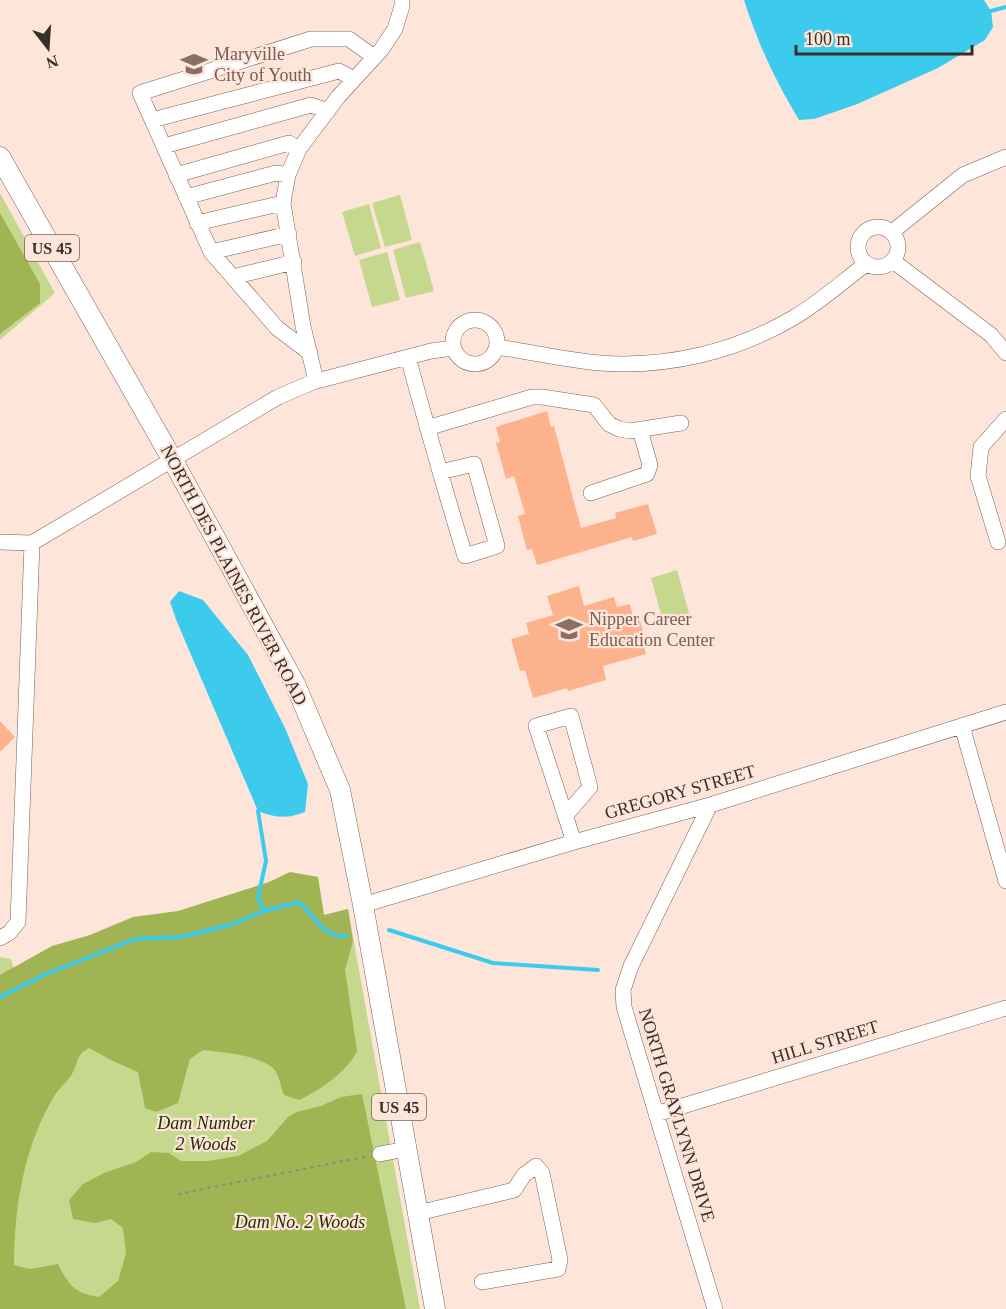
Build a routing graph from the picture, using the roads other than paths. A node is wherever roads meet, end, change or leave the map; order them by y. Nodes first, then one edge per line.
1 (402, 0) edge
2 (374, 57) junction
3 (354, 79) junction
4 (328, 111) junction
5 (152, 120) junction
6 (164, 146) junction
7 (299, 149) junction
8 (0, 157) edge
9 (1006, 157) edge
10 (176, 175) junction
11 (288, 175) junction
12 (186, 197) junction
13 (283, 203) junction
14 (197, 223) junction
15 (892, 232) junction
16 (289, 234) junction
17 (212, 252) junction
18 (893, 261) junction
19 (294, 262) junction
20 (866, 264) junction
21 (233, 277) junction
22 (497, 347) junction
23 (454, 348) junction
24 (309, 353) junction
25 (1006, 353) edge
26 (408, 357) junction
27 (316, 381) junction
28 (1006, 419) edge
29 (681, 423) dead end
30 (427, 428) junction
31 (640, 430) junction
32 (172, 459) junction
33 (440, 472) junction
34 (591, 493) dead end
35 (0, 542) edge
36 (998, 542) dead end
37 (32, 543) junction
38 (1006, 712) edge
39 (962, 726) junction
40 (710, 805) junction
41 (565, 816) junction
42 (574, 842) junction
43 (1006, 880) edge
44 (363, 905) junction
45 (0, 938) edge
46 (1006, 1008) edge
47 (656, 1114) junction
48 (406, 1149) junction
49 (380, 1154) road end
50 (418, 1213) junction
51 (482, 1282) dead end
52 (435, 1309) edge
53 (715, 1309) edge

1 - 2 street
2 - 3 street
2 - 5 street
3 - 4 street
3 - 5 street
4 - 6 street
4 - 7 street
5 - 6 street
6 - 10 street
7 - 10 street
7 - 11 street
8 - 32 main road, NORTH DES PLAINES RIVER ROAD / US 45
9 - 15 street
10 - 12 street
11 - 12 street
11 - 13 street
12 - 14 street
13 - 14 street
13 - 16 street
14 - 17 street
15 - 18 street
15 - 20 street
16 - 17 street
16 - 19 street
17 - 21 street
18 - 20 street
18 - 25 street
19 - 21 street
19 - 24 street
20 - 22 street
21 - 24 street
22 - 23 street
22 - 23 street
23 - 26 street
24 - 27 street
26 - 27 street
26 - 30 street
27 - 32 street
28 - 36 street
29 - 31 street
30 - 31 street
30 - 33 street
31 - 34 street
32 - 37 street
32 - 44 main road, NORTH DES PLAINES RIVER ROAD / US 45
33 - 33 street
35 - 37 street
37 - 45 street
38 - 39 street, GREGORY STREET
39 - 40 street, GREGORY STREET
39 - 43 street
40 - 42 street, GREGORY STREET
40 - 47 street, NORTH GRAYLYNN DRIVE
41 - 41 street
41 - 42 street
42 - 44 street, GREGORY STREET
44 - 48 main road, NORTH DES PLAINES RIVER ROAD / US 45
46 - 47 street, HILL STREET
47 - 53 street, NORTH GRAYLYNN DRIVE
48 - 49 street
48 - 50 main road, NORTH DES PLAINES RIVER ROAD / US 45
50 - 51 street
50 - 52 main road, NORTH DES PLAINES RIVER ROAD / US 45

